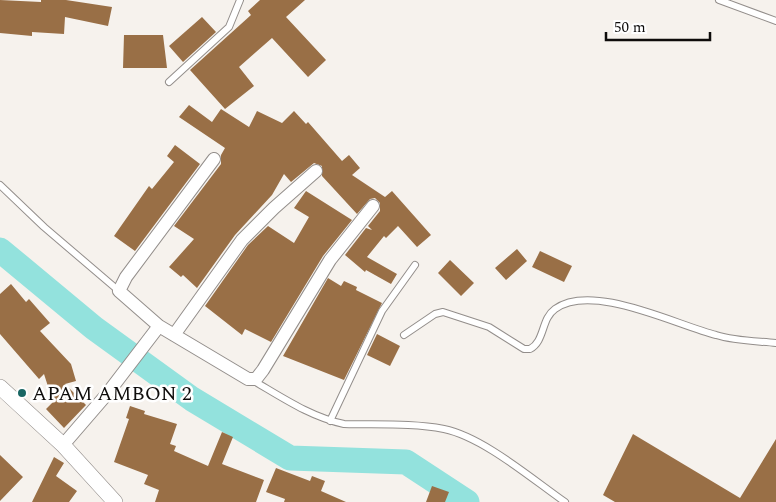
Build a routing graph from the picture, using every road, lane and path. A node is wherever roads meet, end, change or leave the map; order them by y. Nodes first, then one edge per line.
1 (240, 0) edge
2 (719, 0) edge
3 (776, 21) edge
4 (169, 82) dead end
5 (214, 159) dead end
6 (316, 171) dead end
7 (0, 185) edge
8 (373, 206) dead end
9 (415, 265) dead end
10 (119, 290) junction
11 (156, 330) junction
12 (174, 335) junction
13 (404, 335) dead end
14 (776, 343) edge
15 (252, 380) junction
16 (0, 387) edge
17 (330, 421) junction
18 (62, 445) junction
19 (115, 502) edge
20 (565, 502) edge

1 - 4 lane
2 - 3 lane
5 - 10 street
6 - 12 street
7 - 10 lane
8 - 15 street
9 - 17 lane
10 - 11 street
11 - 12 street
11 - 18 street
12 - 15 street
13 - 14 lane
15 - 17 lane
16 - 18 street
17 - 20 lane
18 - 19 street

